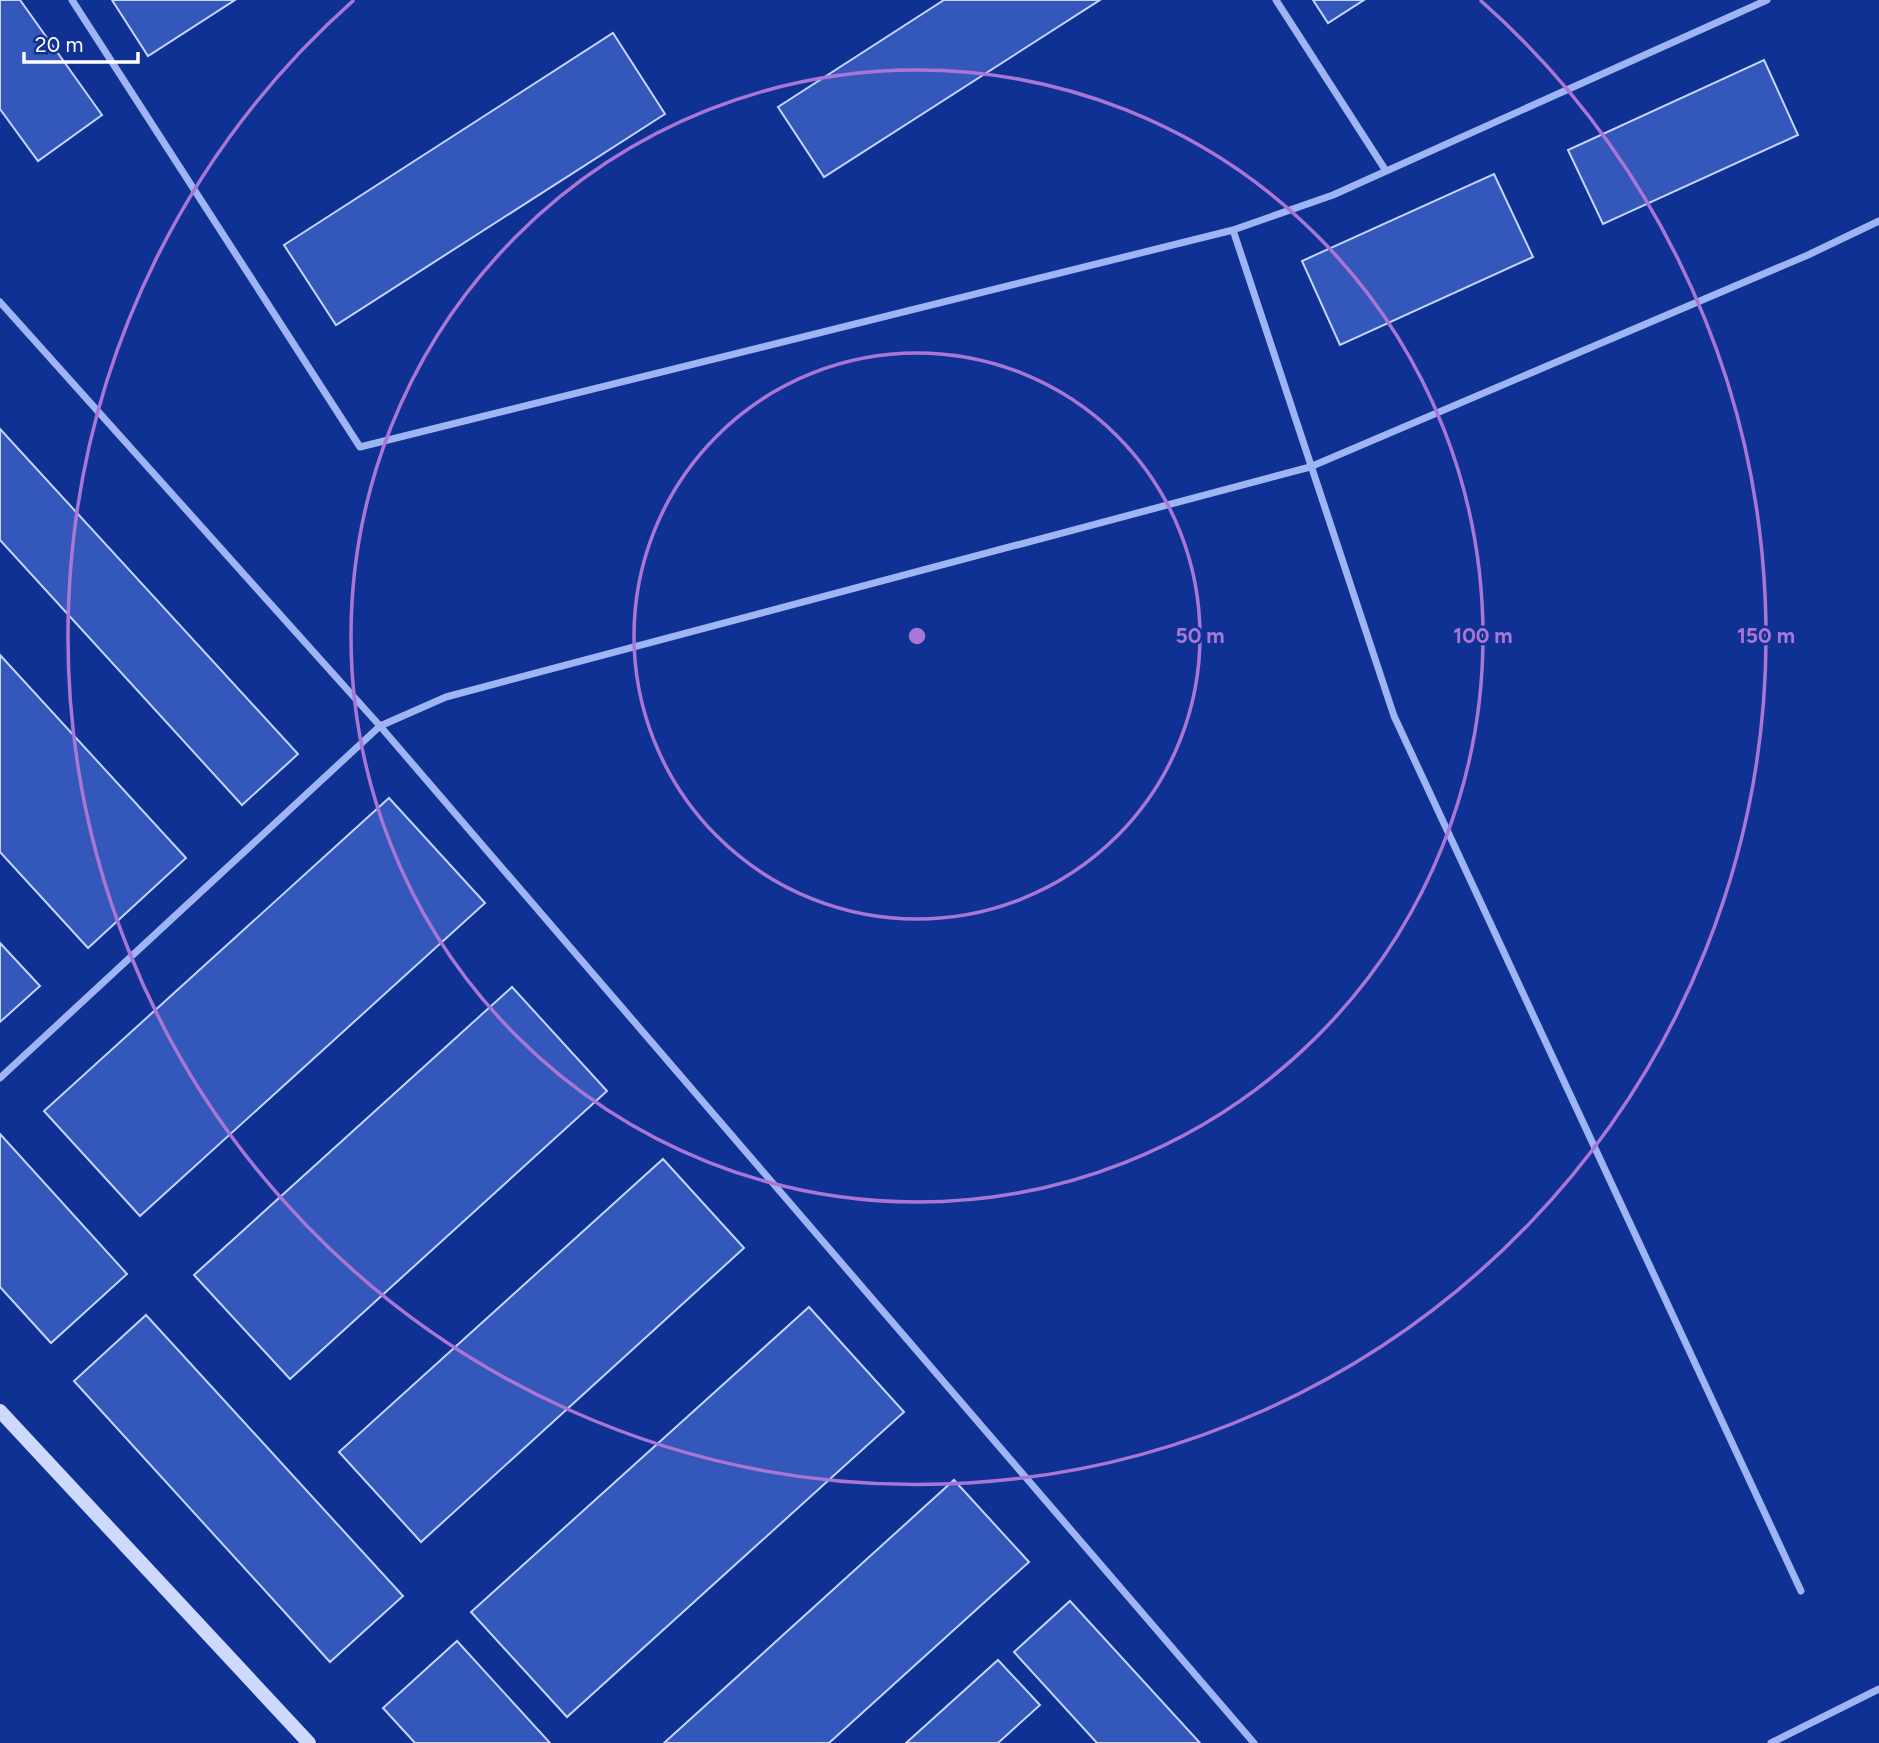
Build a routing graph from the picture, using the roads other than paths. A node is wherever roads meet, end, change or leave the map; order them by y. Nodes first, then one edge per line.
1 (72, 0) edge
2 (1276, 0) edge
3 (1767, 0) edge
4 (1386, 171) junction
5 (1879, 221) edge
6 (1233, 230) junction
7 (0, 302) edge
8 (1310, 467) junction
9 (380, 726) junction
10 (0, 1078) edge
11 (0, 1410) edge
12 (1801, 1591) dead end
13 (1879, 1689) edge
14 (309, 1743) edge
15 (1254, 1743) edge
16 (1771, 1743) edge

1 - 6 street
2 - 4 street
3 - 4 street
4 - 6 street
5 - 8 street
6 - 8 street
7 - 9 street
8 - 9 street
8 - 12 street
9 - 10 street
9 - 15 street
11 - 14 street
13 - 16 street

